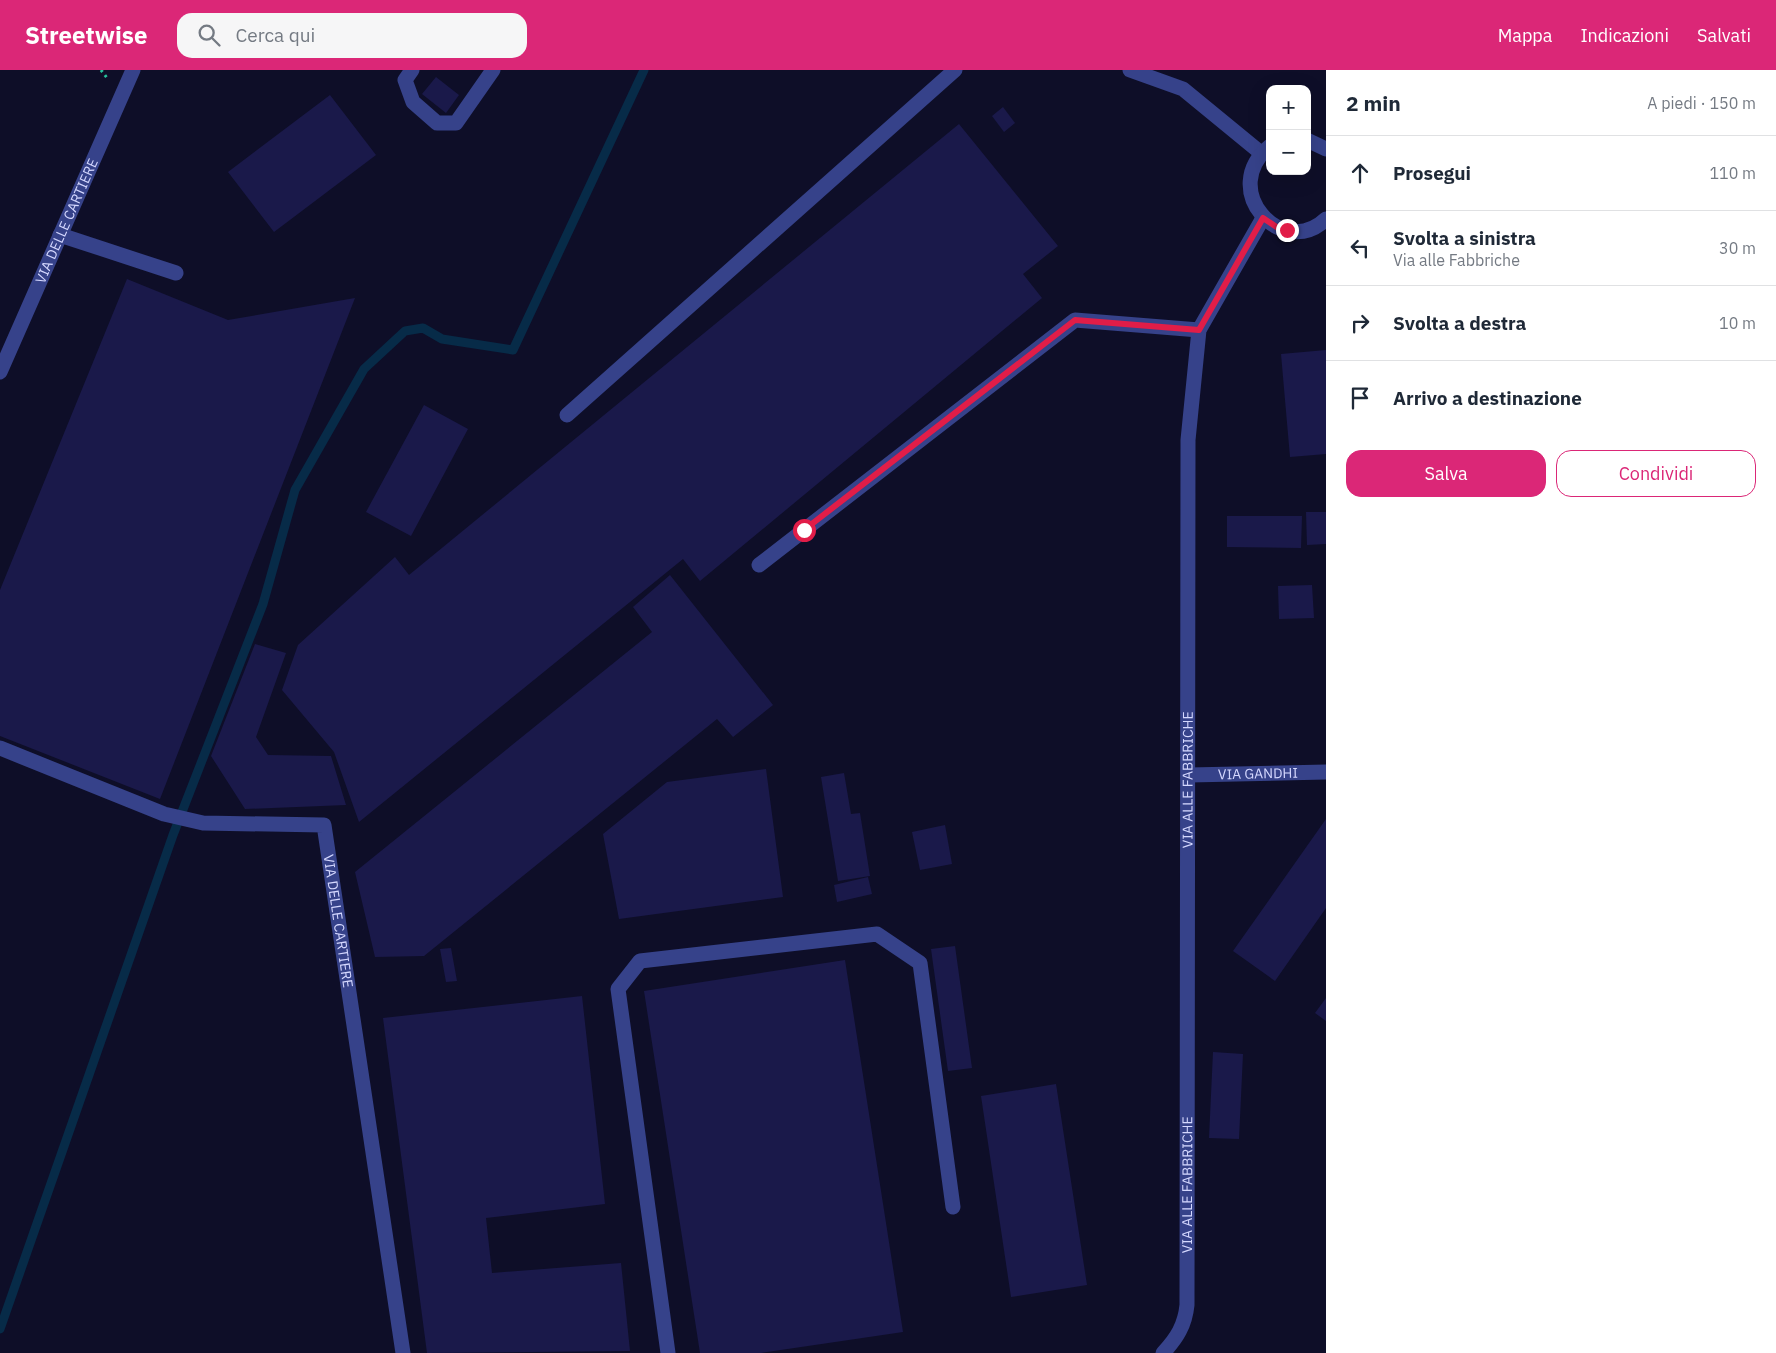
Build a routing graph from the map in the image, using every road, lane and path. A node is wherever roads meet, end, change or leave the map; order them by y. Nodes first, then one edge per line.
1 (133, 70) edge
2 (412, 70) edge
3 (494, 70) edge
4 (955, 70) edge
5 (1130, 70) edge
6 (1311, 142) edge
7 (1265, 149) edge
8 (1326, 149) edge
9 (1263, 218) junction
10 (1326, 220) edge
11 (60, 235) junction
12 (176, 273) dead end
13 (1199, 330) junction
14 (0, 372) edge
15 (567, 415) dead end
16 (759, 565) dead end
17 (0, 748) edge
18 (1326, 772) edge
19 (1189, 775) junction
20 (953, 1207) dead end
21 (404, 1353) edge
22 (668, 1353) edge
23 (1163, 1353) edge

1 - 11 street, VIA DELLE CARTIERE
2 - 3 street
4 - 15 street
5 - 7 street
6 - 8 street
7 - 9 street
9 - 10 street
9 - 13 street, VIA ALLE FABBRICHE
11 - 12 street
11 - 14 street, VIA DELLE CARTIERE
13 - 16 street
13 - 19 street, VIA ALLE FABBRICHE
17 - 21 street, VIA DELLE CARTIERE
18 - 19 street, VIA GANDHI
19 - 23 street, VIA ALLE FABBRICHE
20 - 22 street

